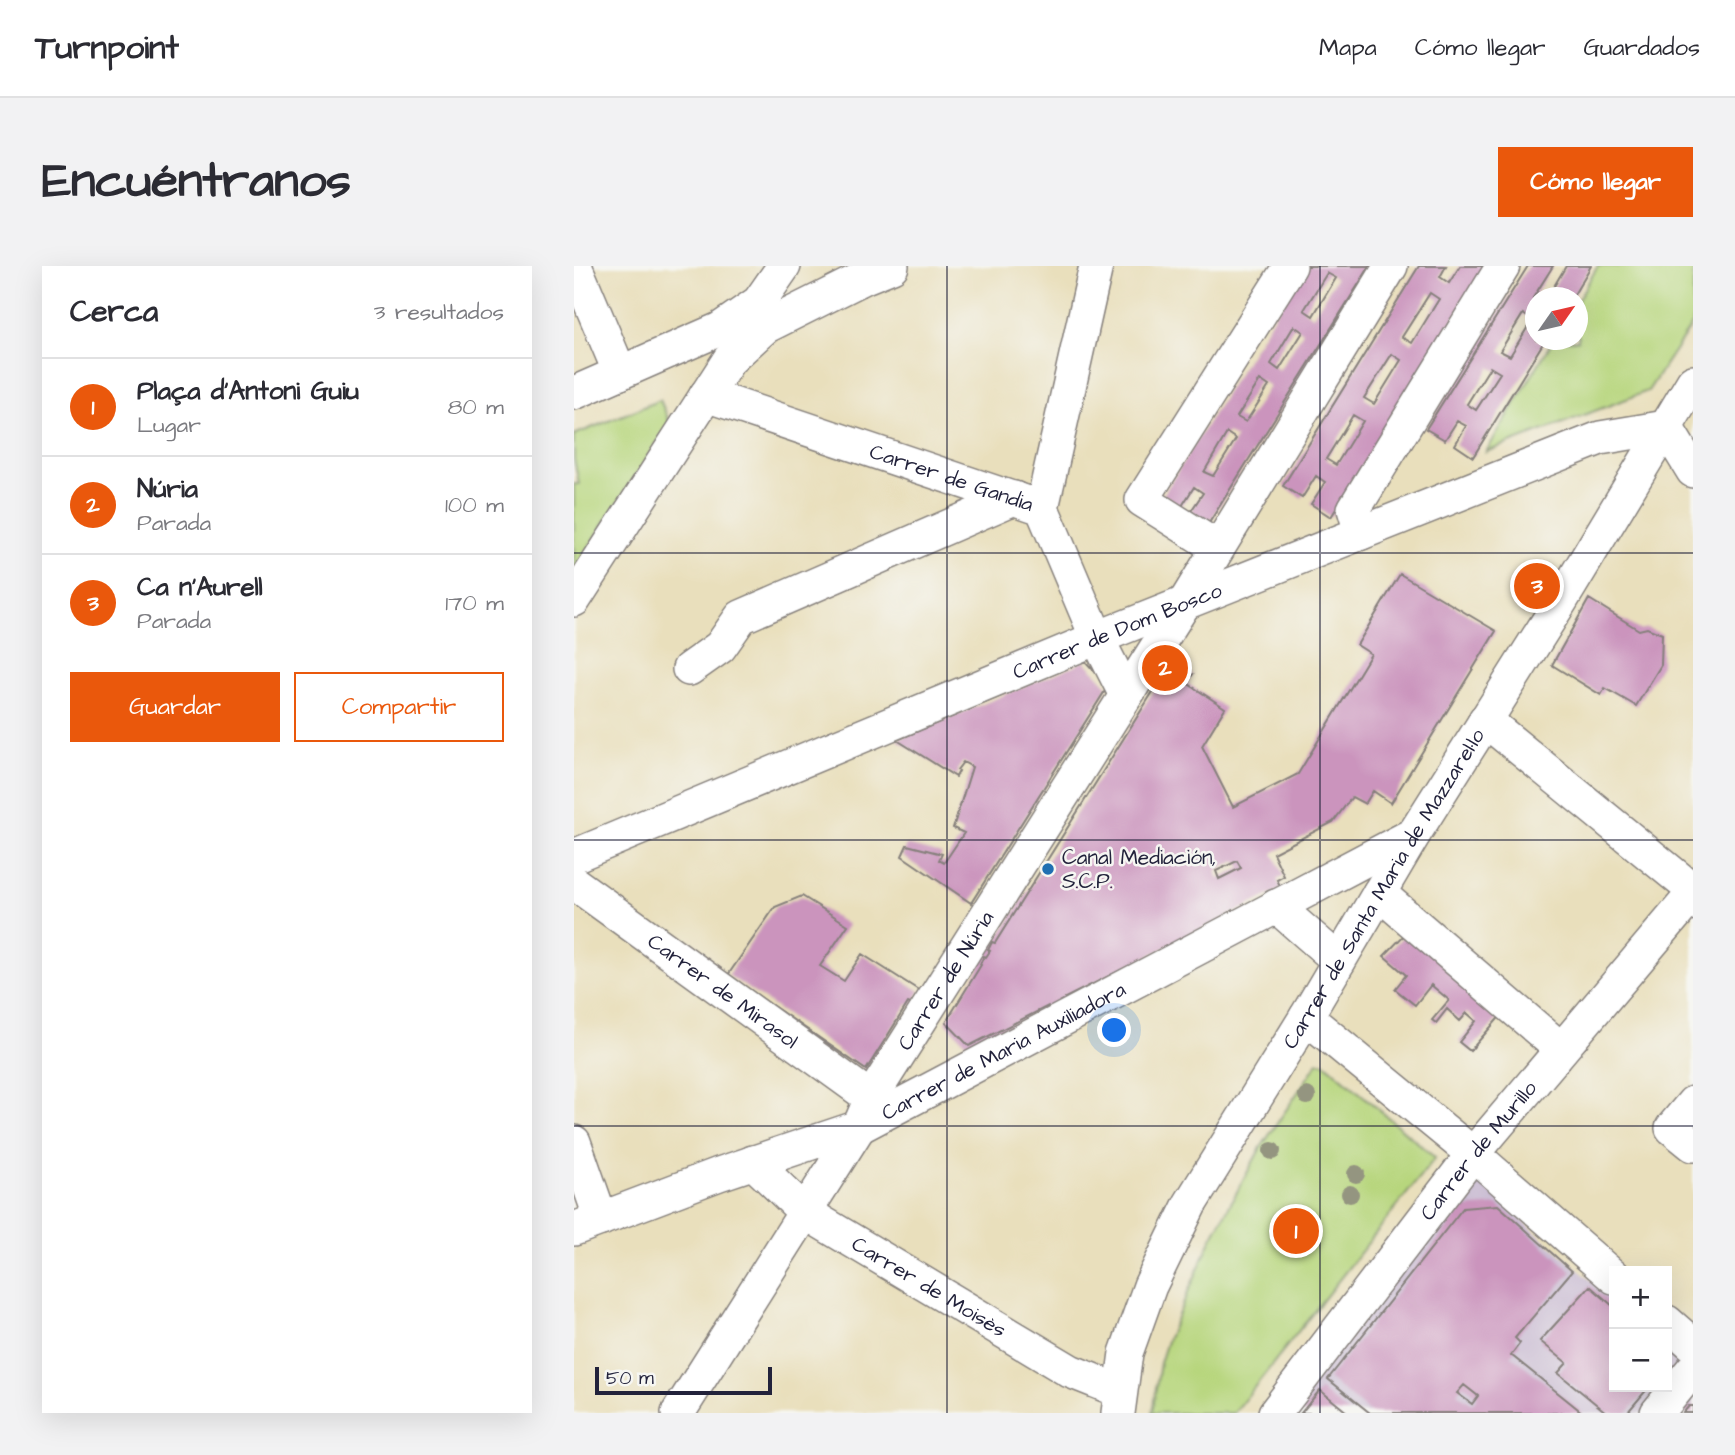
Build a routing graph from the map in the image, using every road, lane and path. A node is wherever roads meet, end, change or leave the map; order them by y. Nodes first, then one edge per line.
1 (575, 266) edge
2 (783, 266) edge
3 (892, 266) edge
4 (1096, 266) edge
5 (1290, 266) edge
6 (1391, 266) edge
7 (1503, 266) edge
8 (620, 373) junction
9 (1693, 382) edge
10 (574, 393) edge
11 (706, 395) junction
12 (1666, 427) junction
13 (1693, 471) edge
14 (1028, 503) junction
15 (1361, 533) junction
16 (1218, 548) junction
17 (574, 600) edge
18 (1184, 604) junction
19 (1097, 638) junction
20 (689, 669) dead end
21 (1126, 695) junction
22 (1485, 720) junction
23 (1413, 834) junction
24 (574, 856) edge
25 (574, 883) edge
26 (1693, 892) edge
27 (1379, 893) junction
28 (1276, 906) junction
29 (1339, 961) junction
30 (1306, 1017) junction
31 (1561, 1049) junction
32 (1693, 1103) edge
33 (865, 1112) junction
34 (574, 1142) edge
35 (1693, 1145) edge
36 (1473, 1154) junction
37 (753, 1162) junction
38 (806, 1213) junction
39 (587, 1224) edge
40 (1609, 1273) edge
41 (1672, 1326) edge
42 (1693, 1345) edge
43 (1693, 1369) edge
44 (1119, 1402) edge
45 (678, 1413) edge
46 (1275, 1413) edge
47 (1657, 1413) edge

1 - 8 street
2 - 8 street
3 - 11 street
4 - 14 street
5 - 16 street
6 - 16 street, Carrer de Núria
7 - 15 street
8 - 10 street
9 - 12 street, Carrer de Santa Maria de Mazzarel·lo
11 - 14 street, Carrer de Gandia
11 - 17 street
12 - 13 street
12 - 15 street, Carrer de Dom Bosco
12 - 22 street, Carrer de Santa Maria de Mazzarel·lo
14 - 19 street, Carrer de Gandia
14 - 20 street
15 - 18 street, Carrer de Dom Bosco
16 - 18 street, Carrer de Núria
18 - 19 street, Carrer de Dom Bosco
18 - 21 street, Carrer de Núria
19 - 21 street, Carrer de Gandia
19 - 24 street, Carrer de Dom Bosco
21 - 33 street, Carrer de Núria
22 - 23 street, Carrer de Santa Maria de Mazzarel·lo
22 - 26 street
23 - 27 street, Carrer de Santa Maria de Mazzarel·lo
23 - 28 street, Carrer de Maria Auxiliadora
25 - 33 street, Carrer de Mirasol
26 - 31 street, Carrer de Murillo
27 - 29 street, Carrer de Santa Maria de Mazzarel·lo
27 - 31 street
28 - 29 street
28 - 33 street, Carrer de Maria Auxiliadora
29 - 30 street, Carrer de Santa Maria de Mazzarel·lo
30 - 36 street
30 - 44 street, Carrer de Santa Maria de Mazzarel·lo
31 - 36 street, Carrer de Murillo
32 - 35 street
33 - 37 street, Carrer de Maria Auxiliadora
33 - 38 street, Carrer de Núria
34 - 39 street
36 - 40 street
36 - 46 street, Carrer de Murillo
37 - 38 street, Carrer de Moisès
37 - 39 street, Carrer de Maria Auxiliadora
38 - 44 street, Carrer de Moisès
38 - 45 street, Carrer de Núria
41 - 42 street
43 - 47 street

